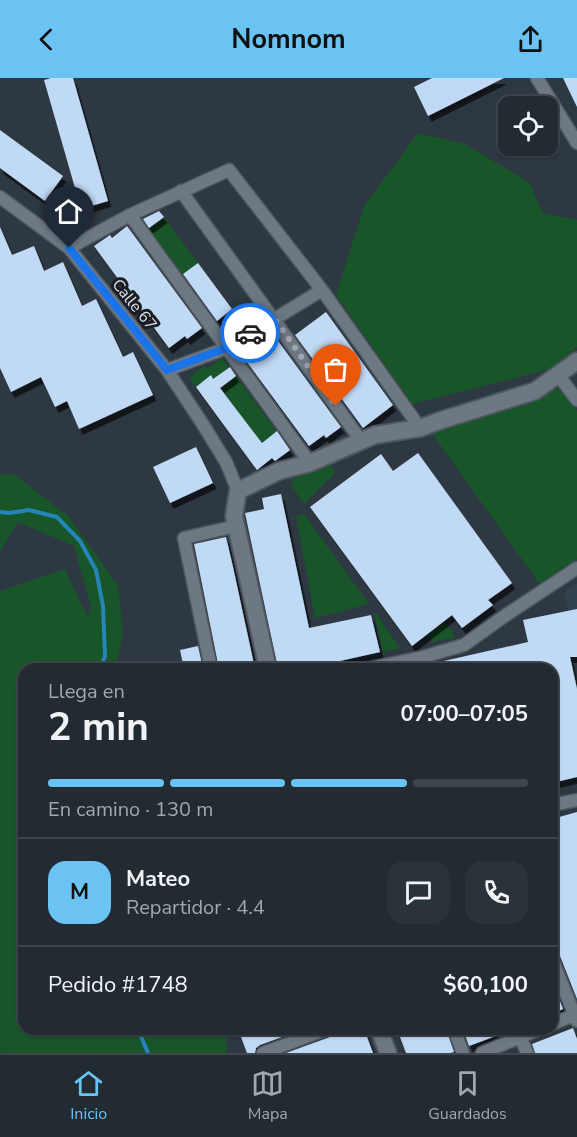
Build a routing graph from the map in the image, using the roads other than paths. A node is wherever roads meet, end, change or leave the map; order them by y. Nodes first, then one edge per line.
1 (537, 78) edge
2 (577, 143) edge
3 (181, 191) junction
4 (0, 197) edge
5 (130, 215) junction
6 (69, 248) junction
7 (322, 290) junction
8 (274, 318) junction
9 (226, 348) junction
10 (577, 361) edge
11 (167, 370) junction
12 (558, 375) junction
13 (577, 400) edge
14 (420, 429) junction
15 (362, 441) junction
16 (310, 463) junction
17 (238, 490) junction
18 (236, 526) junction
19 (577, 568) edge
20 (210, 663) edge
21 (267, 663) edge
22 (394, 663) edge
23 (577, 800) edge
24 (558, 804) edge
25 (558, 974) edge
26 (576, 1017) edge
27 (558, 1022) edge
28 (311, 1035) edge
29 (381, 1035) edge
30 (456, 1035) edge
31 (515, 1035) edge
32 (520, 1035) edge
33 (263, 1053) edge
34 (388, 1053) edge
35 (463, 1053) edge
36 (482, 1053) edge
37 (527, 1053) edge

1 - 2 street
3 - 5 street
3 - 7 street
3 - 8 street
4 - 6 street, Calle 67
5 - 6 street
5 - 9 street
6 - 11 street, Calle 67
7 - 8 street
7 - 14 street
8 - 9 street
8 - 15 street
9 - 11 street
9 - 16 street
10 - 12 street
11 - 17 street, Calle 67
12 - 13 street
12 - 14 street
14 - 15 street
15 - 16 street
16 - 17 street
17 - 18 street
18 - 20 street
18 - 21 street
19 - 22 street
23 - 24 street
25 - 26 street
26 - 27 street
28 - 33 street
29 - 34 street
30 - 35 street
31 - 36 street
32 - 37 street

